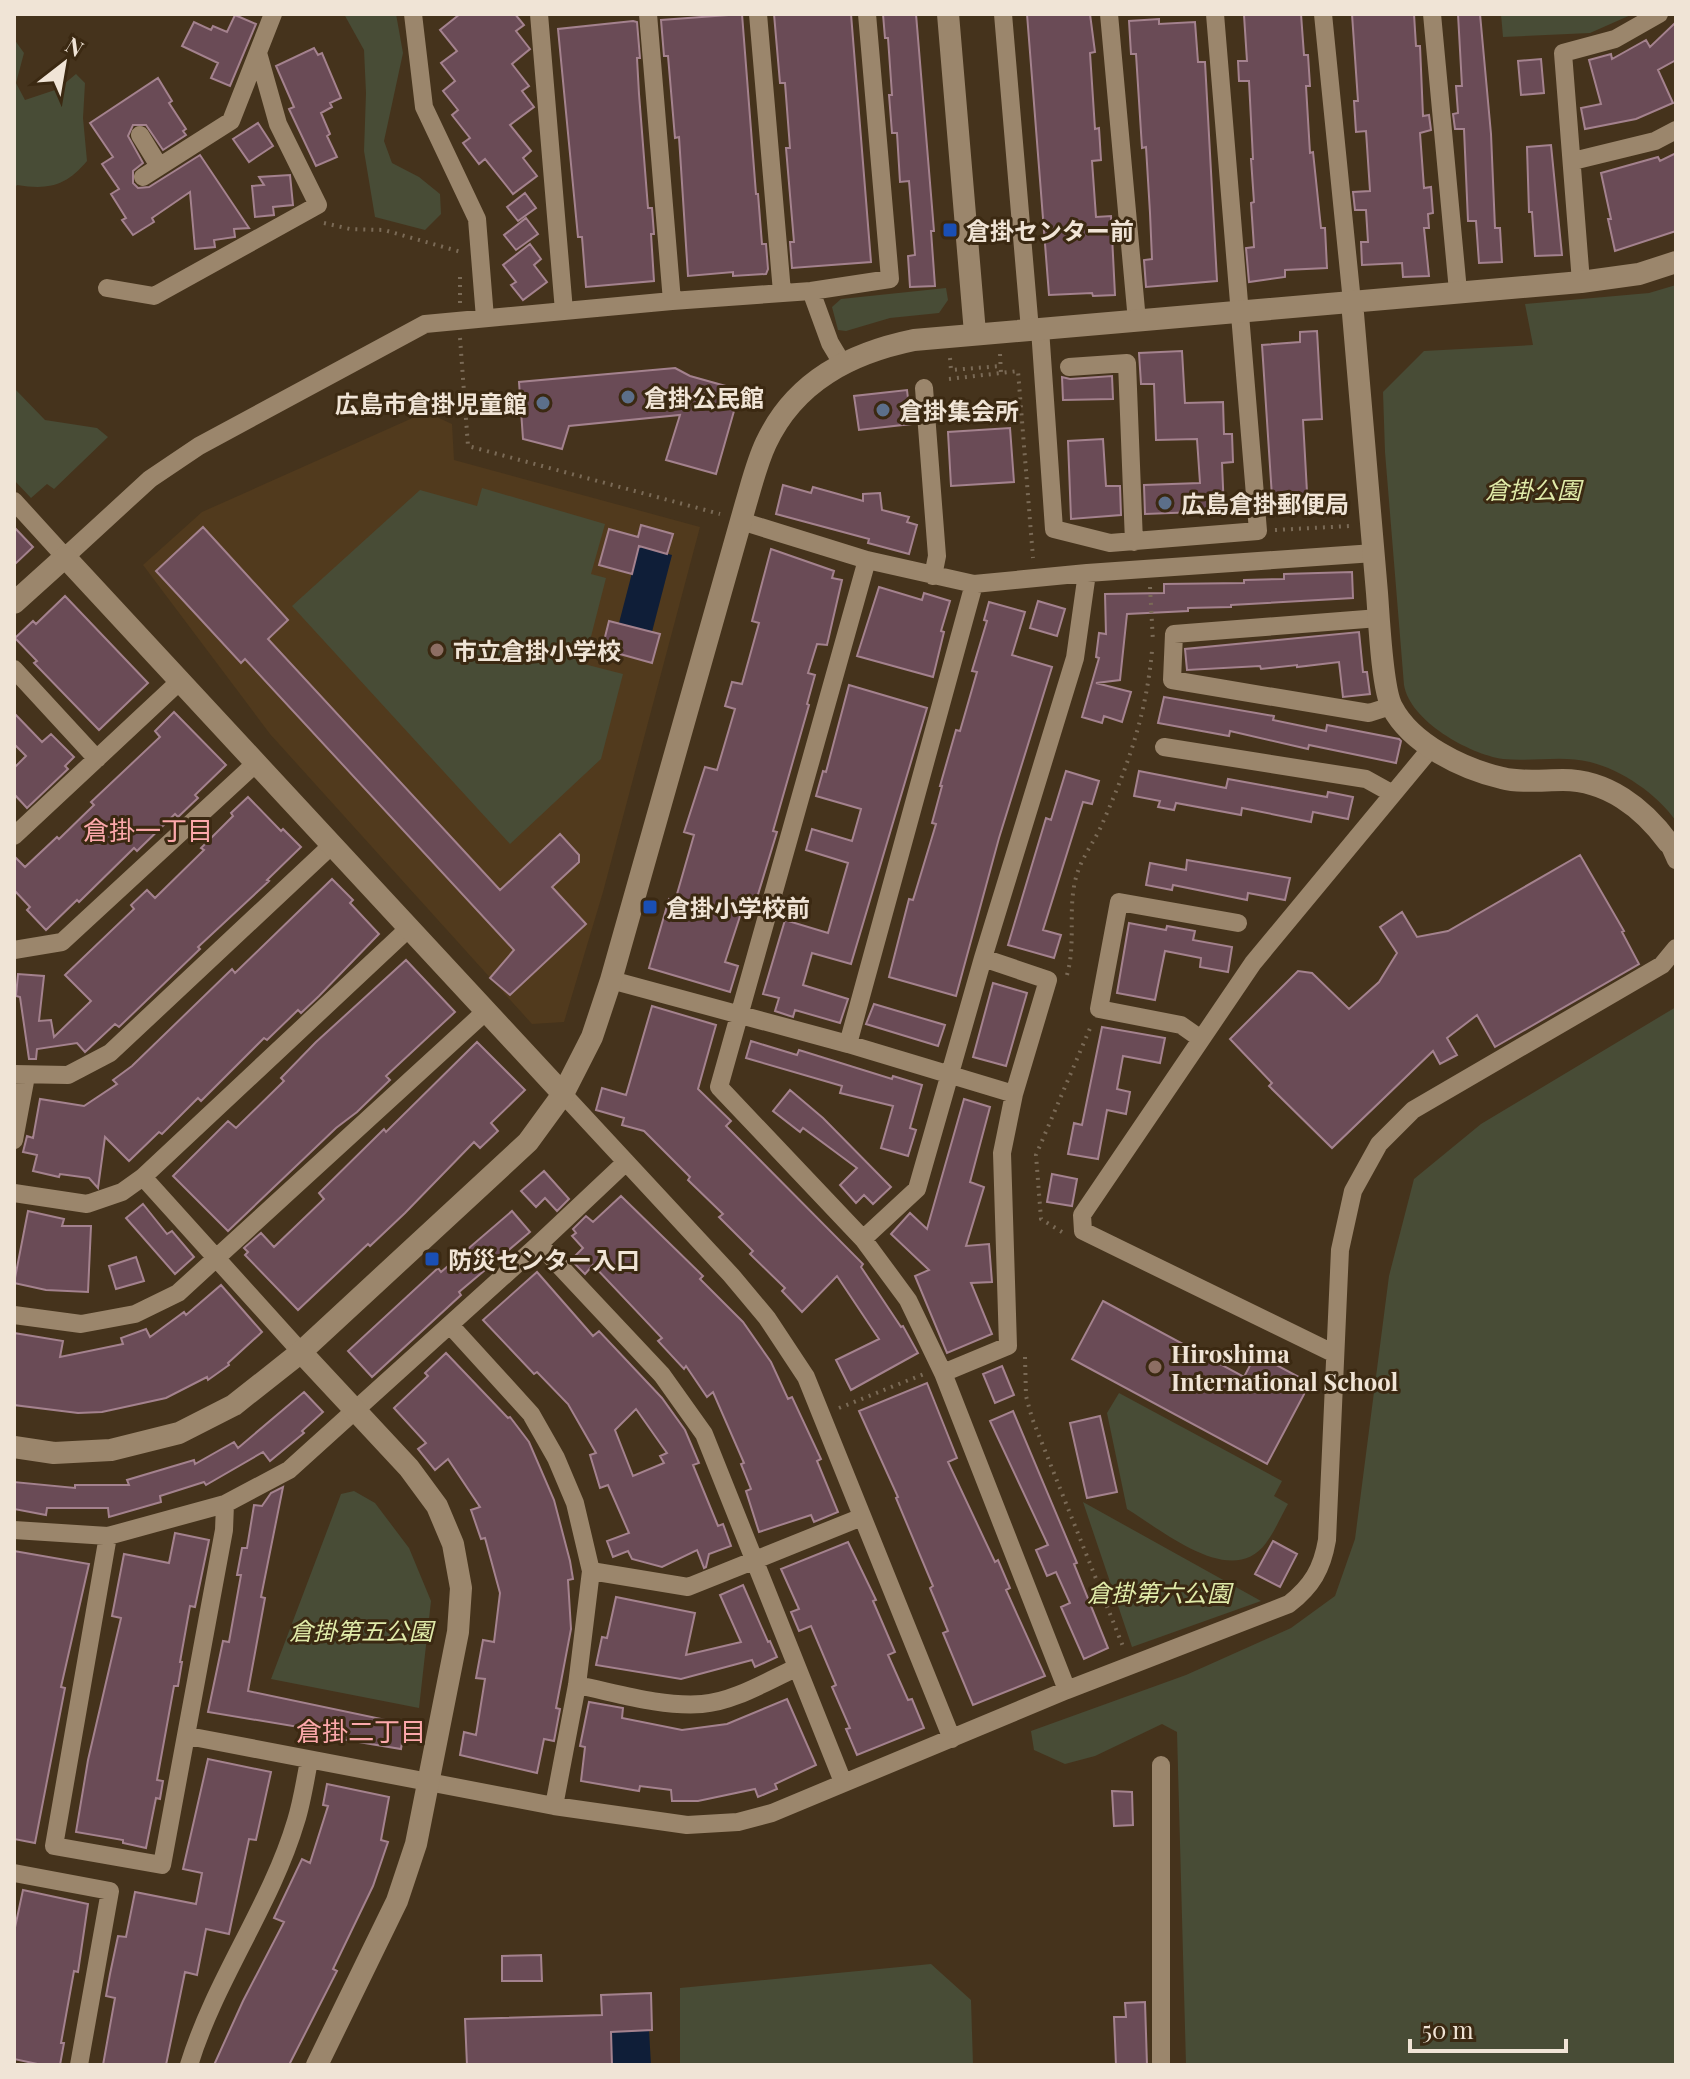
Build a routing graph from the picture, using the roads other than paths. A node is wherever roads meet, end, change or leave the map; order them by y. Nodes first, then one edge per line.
1 (273, 14) edge
2 (413, 14) edge
3 (539, 14) edge
4 (648, 14) edge
5 (758, 14) edge
6 (867, 14) edge
7 (948, 14) edge
8 (1003, 14) edge
9 (1109, 14) edge
10 (1215, 14) edge
11 (1323, 14) edge
12 (1432, 14) edge
13 (1659, 14) edge
14 (258, 53) junction
15 (1676, 130) edge
16 (140, 135) dead end
17 (1573, 161) junction
18 (159, 166) junction
19 (143, 177) dead end
20 (1676, 262) edge
21 (1581, 282) junction
22 (107, 288) dead end
23 (811, 291) junction
24 (1458, 291) junction
25 (782, 292) junction
26 (672, 301) junction
27 (1352, 302) junction
28 (564, 311) junction
29 (1241, 312) junction
30 (485, 318) junction
31 (1137, 321) junction
32 (1035, 329) junction
33 (975, 333) junction
34 (842, 363) junction
35 (1069, 367) dead end
36 (924, 388) dead end
37 (14, 501) edge
38 (731, 518) junction
39 (1134, 542) junction
40 (1374, 553) junction
41 (65, 557) junction
42 (867, 560) junction
43 (1087, 573) junction
44 (933, 576) junction
45 (974, 584) junction
46 (14, 603) edge
47 (1379, 618) junction
48 (14, 669) edge
49 (180, 681) junction
50 (1391, 706) junction
51 (1164, 747) dead end
52 (1432, 747) junction
53 (97, 759) junction
54 (256, 763) junction
55 (1393, 794) junction
56 (16, 829) edge
57 (332, 845) junction
58 (1672, 851) edge
59 (1238, 923) dead end
60 (409, 928) junction
61 (1676, 948) edge
62 (14, 950) edge
63 (983, 958) junction
64 (611, 980) junction
65 (486, 1011) junction
66 (738, 1014) junction
67 (1201, 1039) junction
68 (848, 1044) junction
69 (20, 1075) edge
70 (948, 1075) junction
71 (563, 1094) junction
72 (1014, 1094) junction
73 (14, 1140) edge
74 (626, 1162) junction
75 (143, 1177) junction
76 (14, 1193) edge
77 (863, 1239) junction
78 (539, 1244) junction
79 (217, 1260) junction
80 (14, 1315) edge
81 (450, 1325) junction
82 (301, 1352) junction
83 (1335, 1354) junction
84 (942, 1370) junction
85 (356, 1411) junction
86 (14, 1447) edge
87 (225, 1504) junction
88 (862, 1517) junction
89 (14, 1530) edge
90 (108, 1536) junction
91 (754, 1560) junction
92 (591, 1571) junction
93 (796, 1668) junction
94 (577, 1685) junction
95 (1067, 1690) junction
96 (188, 1736) junction
97 (952, 1739) junction
98 (309, 1761) junction
99 (1161, 1765) dead end
100 (428, 1782) junction
101 (843, 1782) junction
102 (554, 1806) junction
103 (14, 1873) edge
104 (79, 2065) edge
105 (189, 2065) edge
106 (317, 2065) edge
107 (1161, 2065) edge

1 - 14 street
2 - 30 street
3 - 28 street
4 - 26 street
5 - 25 street
6 - 23 street
7 - 33 street
8 - 32 street
9 - 31 street
10 - 29 street
11 - 27 street
12 - 24 street
13 - 17 street
14 - 18 street
14 - 22 street
15 - 17 street
16 - 18 street
17 - 21 street
18 - 19 street
20 - 21 street
21 - 24 street
23 - 25 street
23 - 34 street
24 - 27 street
25 - 26 street
26 - 28 street
27 - 29 street
27 - 40 street
28 - 30 street
29 - 31 street
29 - 39 street
30 - 41 street
31 - 32 street
32 - 33 street
32 - 39 street
33 - 34 street
34 - 38 street
35 - 39 street
36 - 44 street
37 - 41 street
38 - 42 street
38 - 64 street
40 - 43 street
40 - 47 street
41 - 46 street
41 - 49 street
42 - 44 street
42 - 66 street
43 - 45 street
43 - 63 street
44 - 45 street
45 - 68 street
47 - 50 street
47 - 50 street
48 - 53 street
49 - 53 street
49 - 54 street
50 - 52 street
51 - 55 street
52 - 55 street
52 - 58 street
53 - 56 street
54 - 57 street
54 - 62 street
55 - 67 street
57 - 60 street
57 - 69 street
59 - 67 street
60 - 65 street
60 - 75 street
61 - 83 street
63 - 70 street
63 - 72 street
64 - 66 street
64 - 71 street
65 - 71 street
65 - 79 street
66 - 68 street
66 - 77 street
67 - 83 street
68 - 70 street
69 - 73 street
70 - 72 street
70 - 77 street
71 - 74 street
71 - 82 street
72 - 84 street
74 - 78 street
74 - 88 street
75 - 76 street
75 - 79 street
77 - 84 street
78 - 81 street
78 - 91 street
79 - 80 street
79 - 82 street
81 - 85 street
81 - 92 street
82 - 85 street
82 - 86 street
83 - 95 street
84 - 95 street
85 - 87 street
85 - 100 street
87 - 90 street
87 - 96 street
88 - 91 street
88 - 97 street
89 - 90 street
90 - 96 street
91 - 92 street
91 - 93 street
92 - 94 street
93 - 94 street
93 - 101 street
94 - 102 street
95 - 97 street
96 - 98 street
97 - 101 street
98 - 100 street
98 - 105 street
99 - 107 street
100 - 102 street
100 - 106 street
101 - 102 street
103 - 104 street

